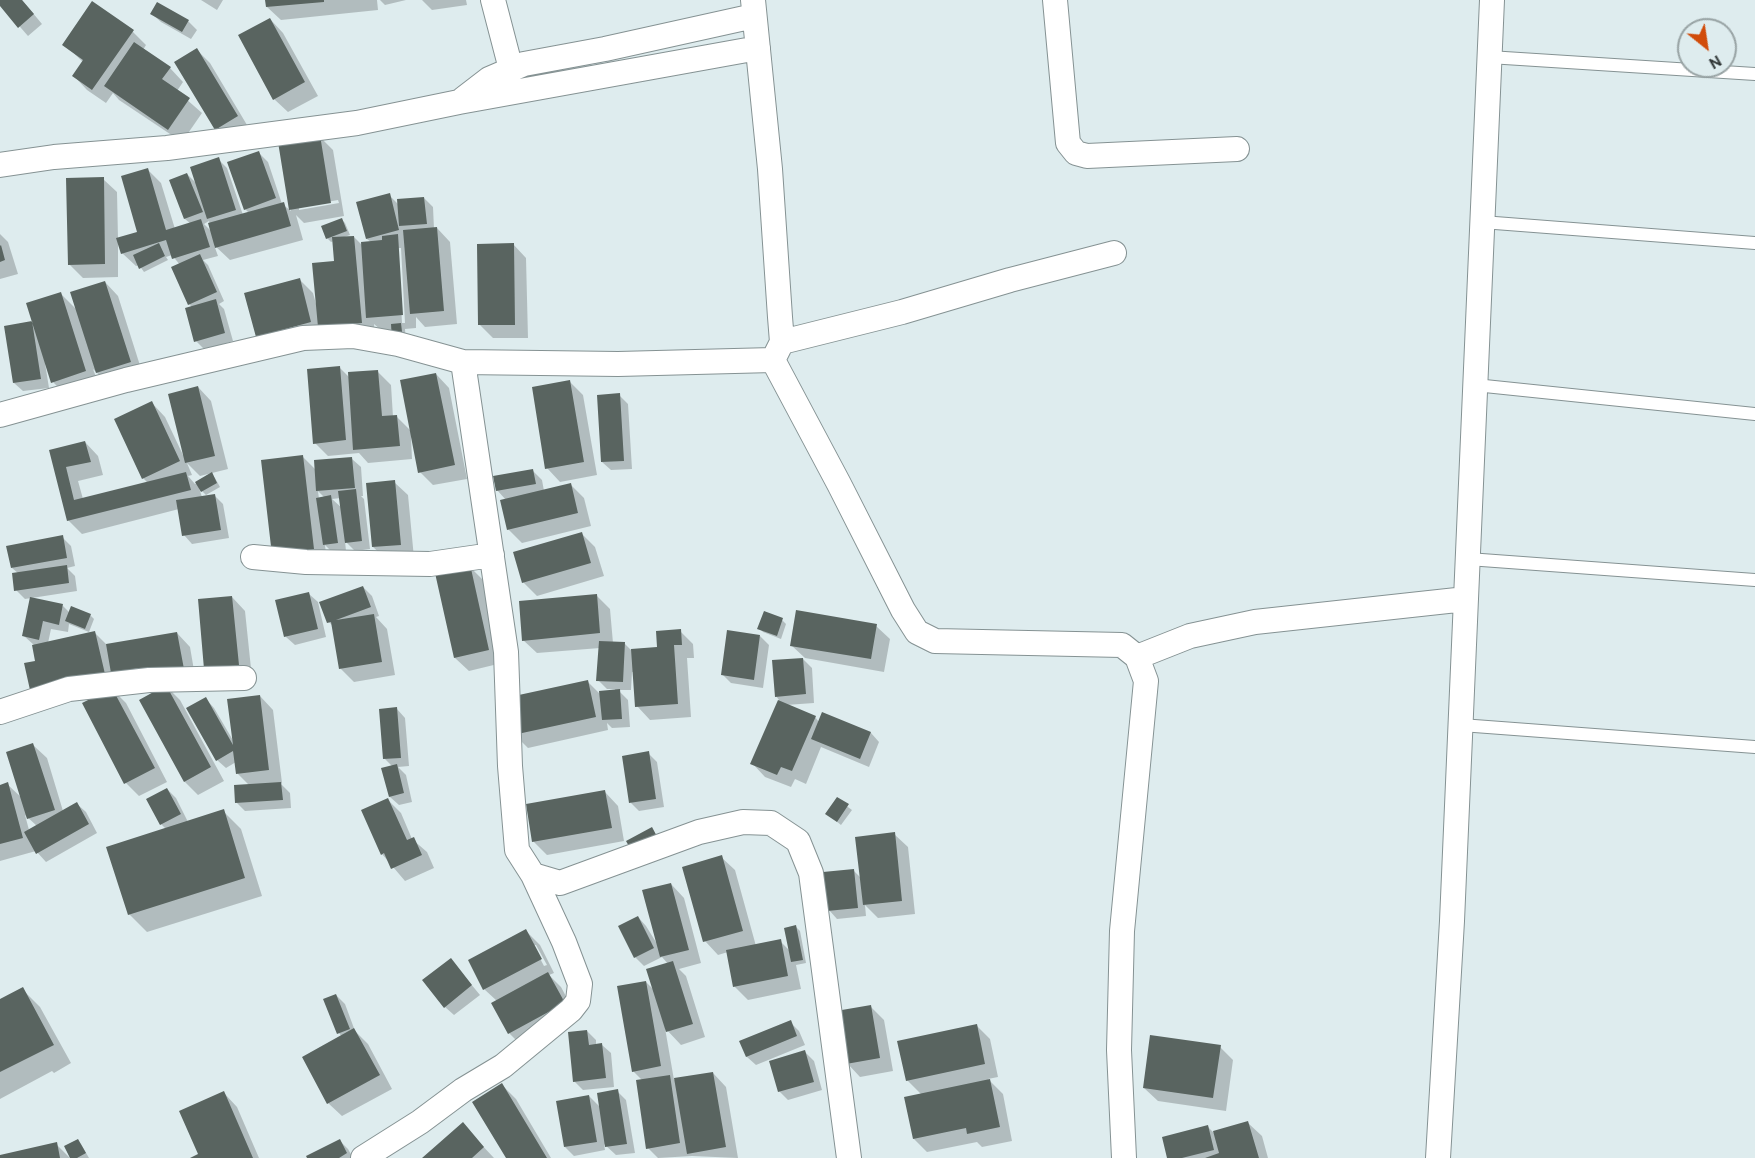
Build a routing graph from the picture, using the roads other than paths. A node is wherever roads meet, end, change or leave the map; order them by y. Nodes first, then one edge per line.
1 (494, 0) edge
2 (1055, 0) edge
3 (1492, 0) edge
4 (754, 8) edge
5 (758, 48) junction
6 (1489, 57) junction
7 (511, 69) junction
8 (1755, 74) edge
9 (459, 102) junction
10 (1237, 149) dead end
11 (0, 165) edge
12 (1482, 222) junction
13 (1755, 243) edge
14 (1114, 254) dead end
15 (777, 351) junction
16 (463, 362) junction
17 (1475, 385) junction
18 (1755, 414) edge
19 (0, 415) edge
20 (492, 555) junction
21 (253, 557) dead end
22 (1468, 559) junction
23 (1755, 580) edge
24 (1466, 599) junction
25 (1137, 657) junction
26 (244, 678) dead end
27 (0, 712) edge
28 (1461, 725) junction
29 (1755, 747) edge
30 (533, 875) junction
31 (363, 1158) edge
32 (849, 1158) edge
33 (1124, 1158) edge
34 (1438, 1158) edge

1 - 7 street
2 - 10 street
3 - 6 street
4 - 5 street
4 - 7 street
5 - 9 street
5 - 15 street
6 - 8 lane
6 - 12 street
7 - 9 street
9 - 11 street
12 - 13 lane
12 - 17 street
14 - 15 street
15 - 16 street
15 - 25 street
16 - 19 street
16 - 20 street
17 - 18 lane
17 - 22 street
20 - 21 street
20 - 30 street
22 - 23 lane
22 - 24 street
24 - 25 street
24 - 28 street
25 - 33 street
26 - 27 street
28 - 29 lane
28 - 34 street
30 - 31 street
30 - 32 street

